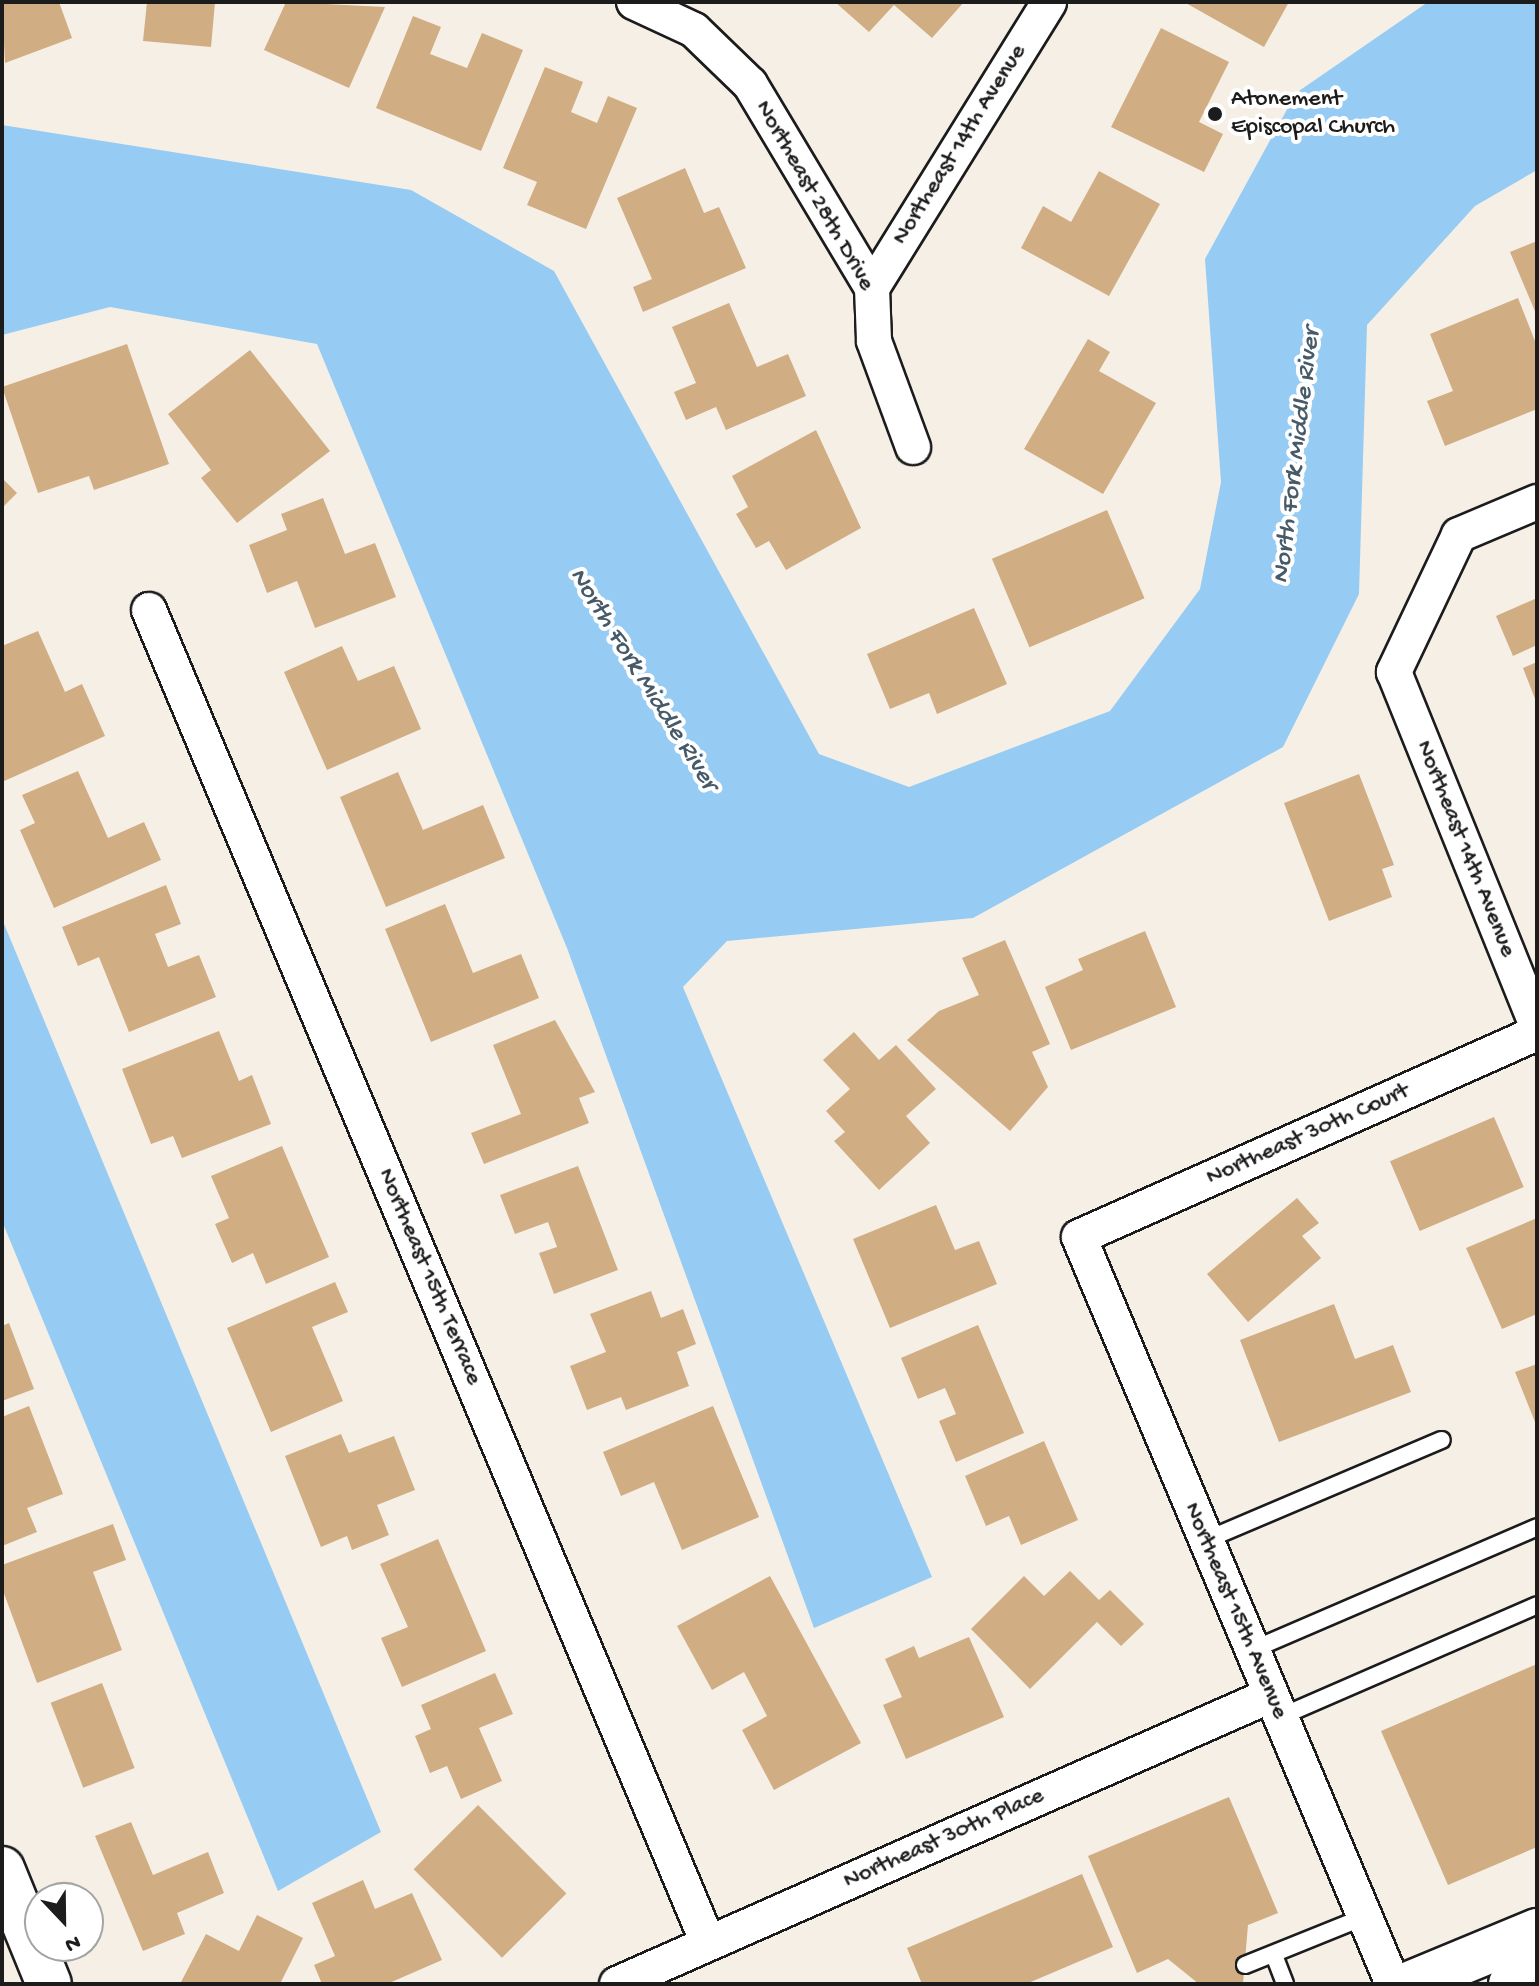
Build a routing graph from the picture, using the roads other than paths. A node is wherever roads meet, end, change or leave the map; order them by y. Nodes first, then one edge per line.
1 (634, 2) edge
2 (1049, 2) edge
3 (872, 288) junction
4 (913, 447) dead end
5 (1537, 502) edge
6 (149, 610) dead end
7 (1537, 1026) edge
8 (1537, 1033) edge
9 (1079, 1237) joint
10 (1442, 1440) dead end
11 (1537, 1527) edge
12 (1206, 1540) junction
13 (1537, 1605) edge
14 (1252, 1650) junction
15 (1275, 1706) junction
16 (2, 1869) edge
17 (1364, 1917) junction
18 (1537, 1931) edge
19 (1537, 1939) edge
20 (708, 1943) junction
21 (1274, 1955) junction
22 (1245, 1965) dead end
23 (49, 1984) edge
24 (617, 1984) edge
25 (1285, 1984) edge
26 (1393, 1984) edge
27 (1409, 1984) edge
28 (1511, 1984) edge

1 - 3 street, Northeast 28th Drive
2 - 3 street, Northeast 14th Avenue
3 - 4 street, Northeast 28th Drive
5 - 7 street, Northeast 14th Avenue
6 - 20 street, Northeast 15th Terrace
8 - 9 street, Northeast 30th Court
9 - 12 street, Northeast 15th Avenue
10 - 12 lane
11 - 14 lane
12 - 14 street, Northeast 15th Avenue
13 - 15 lane
14 - 15 street, Northeast 15th Avenue
15 - 17 street, Northeast 15th Avenue
15 - 20 street, Northeast 30th Place
16 - 23 main road
17 - 21 lane
17 - 26 street, Northeast 15th Avenue
18 - 27 main road
19 - 28 main road
20 - 24 street, Northeast 30th Place
21 - 22 lane
21 - 25 lane

